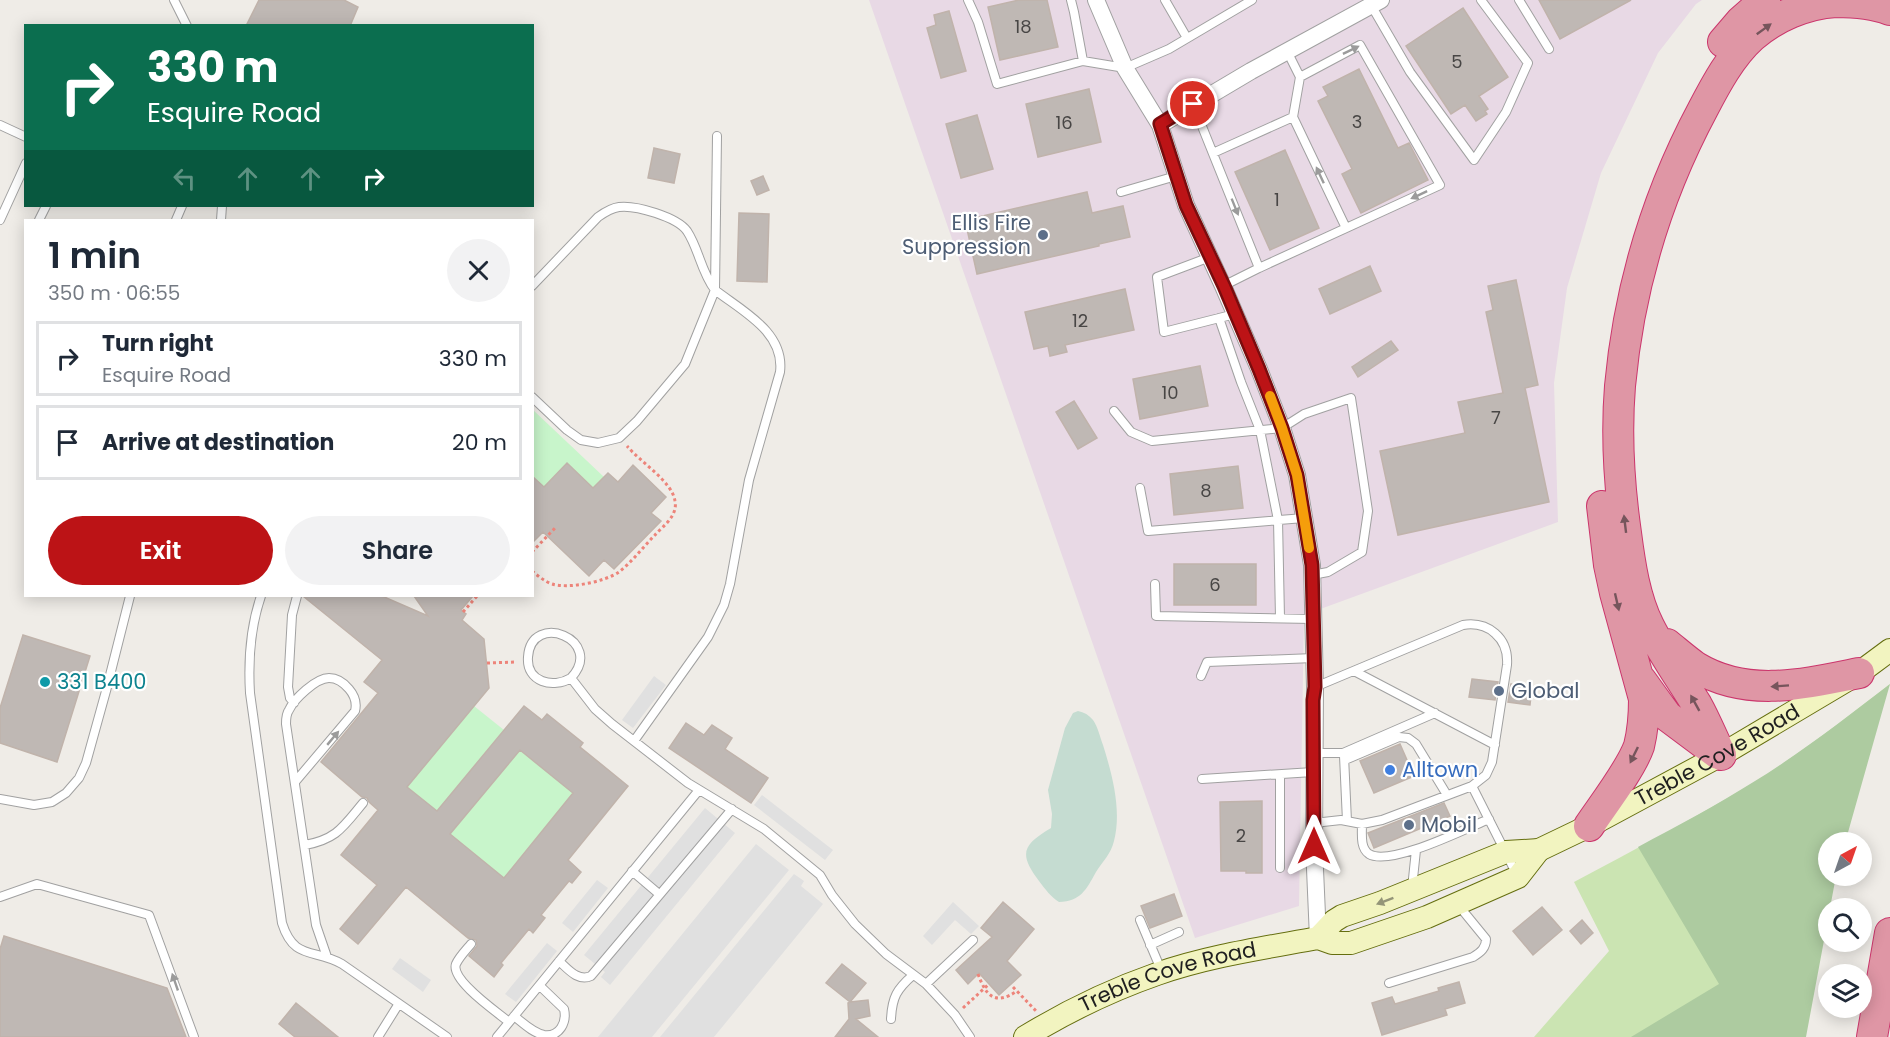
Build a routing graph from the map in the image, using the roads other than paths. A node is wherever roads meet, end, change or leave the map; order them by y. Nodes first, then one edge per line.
1 (174, 0) edge
2 (968, 0) edge
3 (1071, 0) edge
4 (1096, 0) edge
5 (1165, 0) edge
6 (1252, 0) edge
7 (1481, 0) edge
8 (1519, 0) edge
9 (1765, 0) edge
10 (1376, 3) edge
11 (1890, 9) edge
12 (186, 24) edge
13 (1187, 38) junction
14 (1549, 49) dead end
15 (1287, 51) junction
16 (1083, 61) junction
17 (1125, 68) junction
18 (1300, 77) junction
19 (1193, 104) junction
20 (1293, 117) junction
21 (1160, 124) junction
22 (0, 125) edge
23 (24, 136) edge
24 (717, 136) dead end
25 (1213, 153) junction
26 (24, 167) edge
27 (1176, 176) junction
28 (1121, 192) dead end
29 (0, 220) edge
30 (1346, 228) junction
31 (1210, 257) junction
32 (1259, 268) junction
33 (534, 284) edge
34 (1224, 286) junction
35 (715, 290) junction
36 (1227, 316) junction
37 (534, 399) edge
38 (1114, 411) dead end
39 (1282, 428) junction
40 (1260, 430) junction
41 (1140, 488) dead end
42 (1304, 518) junction
43 (1278, 520) junction
44 (1312, 575) junction
45 (1155, 584) dead end
46 (130, 597) edge
47 (261, 597) edge
48 (297, 597) edge
49 (1280, 618) junction
50 (1313, 619) junction
51 (1648, 626) junction
52 (1890, 650) edge
53 (1314, 658) junction
54 (1354, 671) junction
55 (1859, 673) junction
56 (1201, 676) dead end
57 (571, 678) junction
58 (1639, 678) junction
59 (1315, 687) junction
60 (294, 703) junction
61 (1435, 713) junction
62 (634, 741) junction
63 (1495, 745) junction
64 (1313, 753) junction
65 (1720, 755) junction
66 (1344, 756) junction
67 (1313, 772) junction
68 (1280, 774) junction
69 (1202, 779) dead end
70 (295, 782) junction
71 (1472, 786) junction
72 (699, 790) junction
73 (1447, 795) junction
74 (0, 799) edge
75 (363, 802) dead end
76 (732, 809) junction
77 (1489, 819) junction
78 (1347, 821) junction
79 (1313, 823) junction
80 (1362, 824) junction
81 (1589, 826) junction
82 (305, 845) junction
83 (1416, 850) junction
84 (1539, 850) junction
85 (1506, 852) junction
86 (1280, 868) dead end
87 (632, 871) junction
88 (1518, 877) junction
89 (1446, 878) junction
90 (1412, 891) junction
91 (659, 894) junction
92 (0, 897) edge
93 (1457, 904) junction
94 (1140, 920) dead end
95 (1179, 932) dead end
96 (1890, 933) edge
97 (1318, 938) junction
98 (973, 940) dead end
99 (471, 944) dead end
100 (1150, 945) junction
101 (327, 957) junction
102 (559, 961) junction
103 (1162, 972) junction
104 (913, 975) junction
105 (1389, 983) dead end
106 (926, 984) junction
107 (540, 986) junction
108 (398, 1005) junction
109 (512, 1019) junction
110 (891, 1019) dead end
111 (194, 1037) edge
112 (378, 1037) edge
113 (447, 1037) edge
114 (497, 1037) edge
115 (970, 1037) edge
116 (1025, 1037) edge
117 (1872, 1037) edge

1 - 12 lane
2 - 16 lane
3 - 16 lane
4 - 17 street
5 - 13 lane
6 - 13 lane
7 - 10 lane
8 - 14 lane
9 -> 58 highway
10 - 15 street
51 -> 11 highway
13 - 17 lane
15 - 18 lane
15 - 19 street
16 - 17 lane
17 - 21 street
18 - 20 lane
18 -> 30 lane
19 - 21 street
19 - 25 lane
20 - 25 lane
30 -> 20 lane
21 - 27 street
22 - 23 lane
24 - 35 lane
25 -> 32 lane
26 - 29 lane
27 - 28 lane
27 - 31 street
30 - 32 lane
31 - 34 street
31 - 36 lane
32 - 34 lane
33 - 35 lane
34 - 36 street
35 - 37 lane
35 - 62 lane
36 - 39 street
36 - 40 lane
38 - 40 lane
39 - 40 lane
39 - 42 street
39 - 44 lane
40 - 43 lane
41 - 43 lane
42 - 43 lane
42 - 44 street
43 - 49 lane
44 - 50 street
45 - 49 lane
46 - 74 lane
47 - 101 lane
48 - 60 lane
49 - 50 lane
50 - 53 street
55 -> 51 highway
65 -> 51 highway
52 - 55 main road, Treble Cove Road
53 - 56 lane
53 - 59 street
54 - 59 lane
54 - 61 lane
54 - 63 lane
55 - 65 main road, Treble Cove Road
57 - 57 lane
57 - 62 lane
58 - 65 highway
58 -> 81 highway
59 - 64 street
60 - 70 lane
70 -> 60 lane
61 - 63 lane
61 - 66 lane
62 - 72 lane
63 - 71 lane
64 - 66 lane
64 - 67 street
65 - 81 main road, Treble Cove Road
66 - 73 lane
66 - 78 lane
67 - 68 lane
67 - 79 street
68 - 69 lane
68 - 86 lane
70 - 82 lane
71 - 73 lane
71 - 77 lane
72 - 76 lane
72 - 87 lane
73 - 80 lane
75 - 82 lane
76 - 91 lane
76 - 104 lane
77 - 83 lane
77 - 85 lane
78 - 79 lane
78 - 80 lane
79 - 97 street
80 - 83 lane
81 - 84 main road, Treble Cove Road
82 - 101 lane
83 - 90 lane
84 - 85 main road, Treble Cove Road
84 - 88 main road, Treble Cove Road
85 - 88 lane
85 - 89 main road, Treble Cove Road
87 - 91 lane
87 - 102 lane
88 - 93 main road, Treble Cove Road
89 - 90 main road, Treble Cove Road
89 - 93 main road
90 -> 97 main road, Treble Cove Road
91 - 102 lane
111 -> 92 lane
93 - 97 main road, Treble Cove Road
93 - 105 lane
94 - 100 lane
95 - 100 lane
96 - 117 highway
97 - 103 main road, Treble Cove Road
98 - 106 lane
99 - 109 lane
100 - 103 lane
101 - 108 lane
102 - 107 lane
103 - 116 main road, Treble Cove Road
104 - 106 lane
104 - 110 lane
106 - 115 lane
107 - 109 lane
107 - 109 lane
108 - 112 lane
108 - 113 lane
109 - 114 lane

